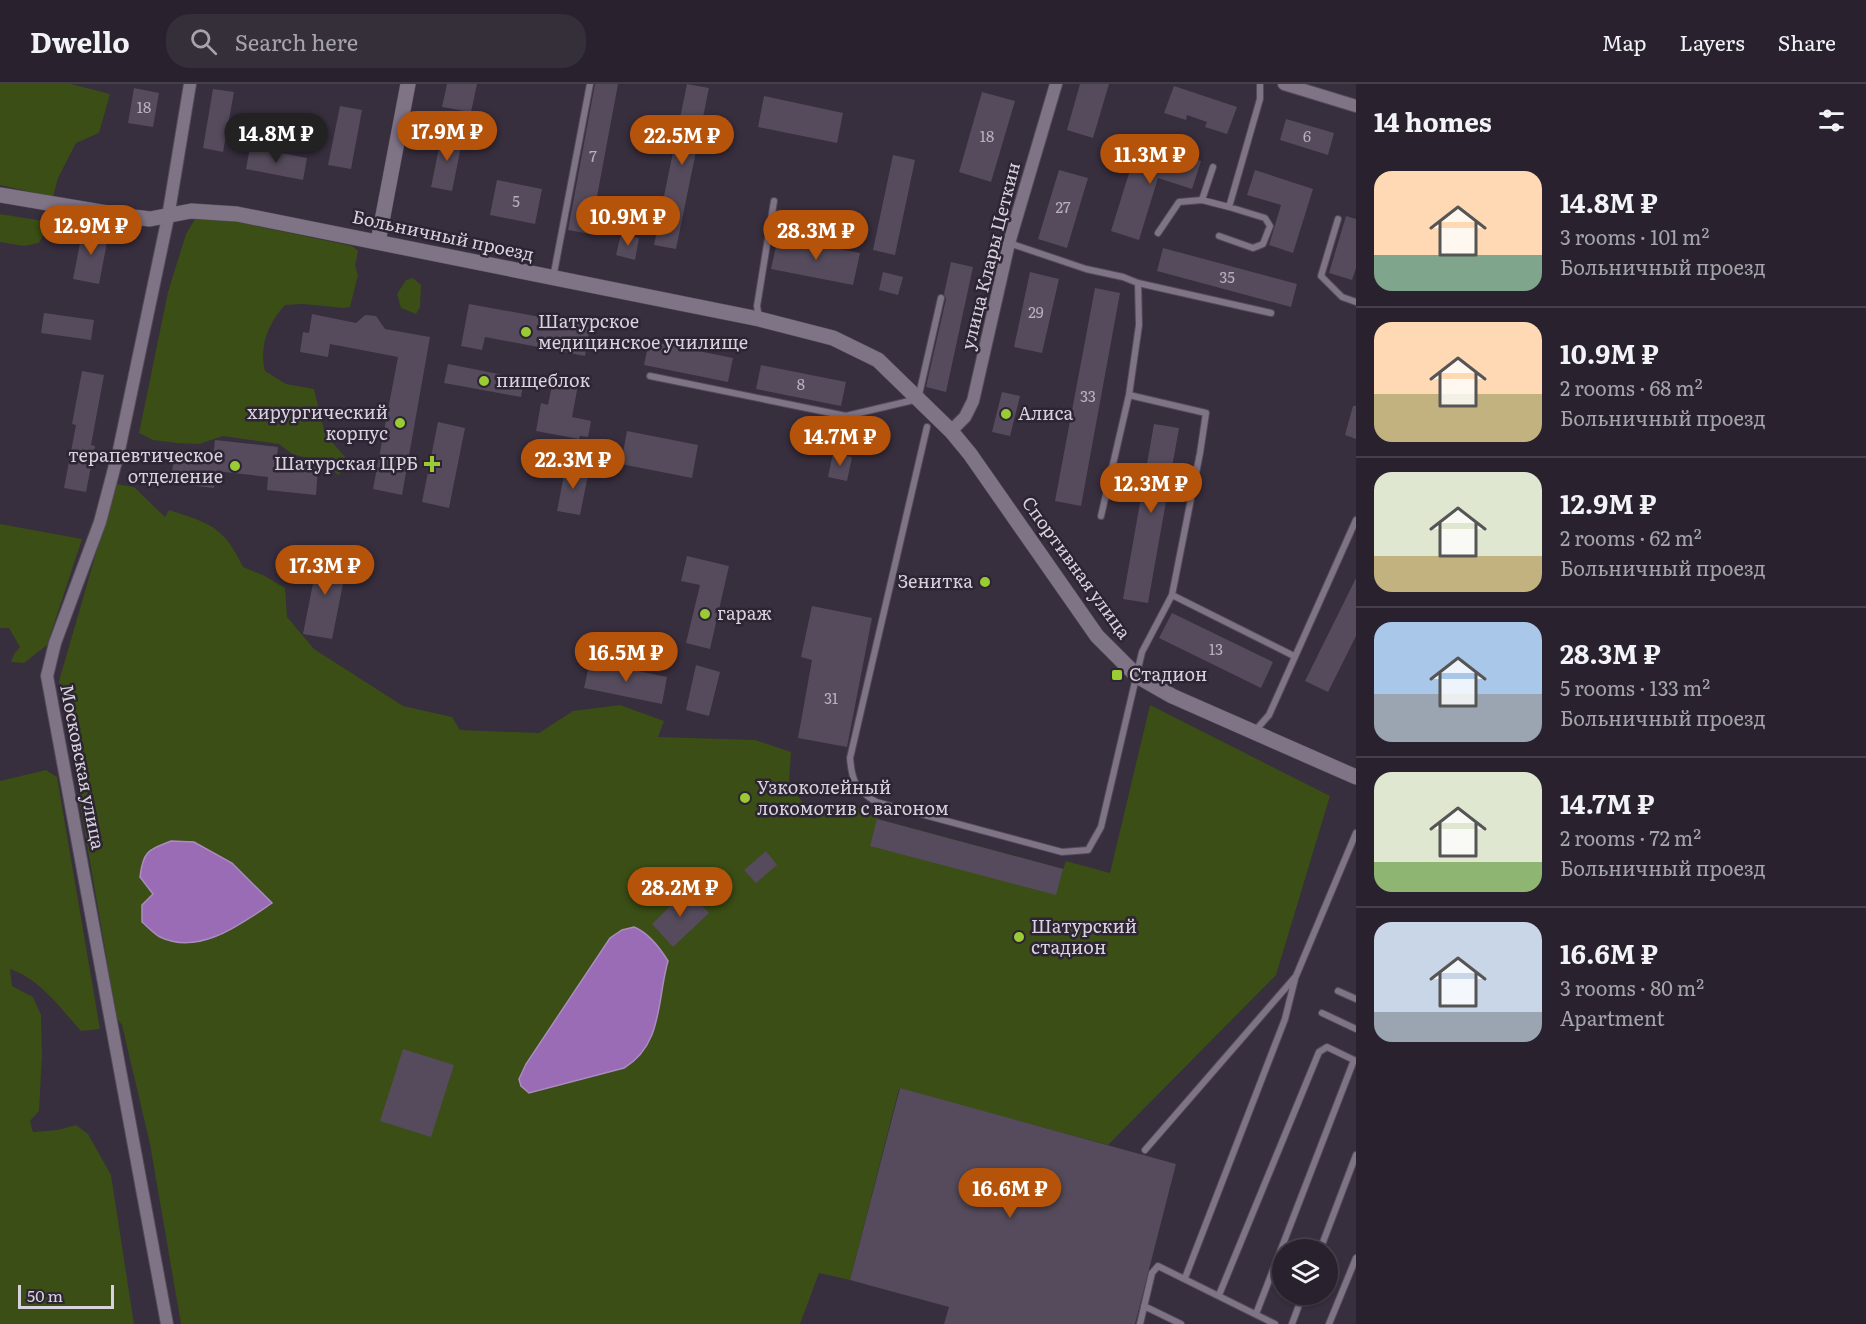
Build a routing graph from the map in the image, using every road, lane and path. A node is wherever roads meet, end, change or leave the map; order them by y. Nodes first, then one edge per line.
1 (190, 84) edge
2 (408, 84) edge
3 (590, 84) edge
4 (1056, 84) edge
5 (1260, 84) edge
6 (1284, 84) edge
7 (1356, 106) edge
8 (1213, 167) dead end
9 (0, 195) edge
10 (1202, 200) junction
11 (774, 201) dead end
12 (1228, 207) junction
13 (168, 217) junction
14 (1338, 219) dead end
15 (1158, 233) dead end
16 (1219, 236) dead end
17 (378, 242) junction
18 (1009, 243) junction
19 (553, 279) junction
20 (1138, 283) junction
21 (941, 298) dead end
22 (1356, 302) edge
23 (1271, 313) dead end
24 (759, 319) junction
25 (650, 376) dead end
26 (1129, 395) junction
27 (918, 399) junction
28 (927, 427) dead end
29 (951, 431) junction
30 (1101, 516) dead end
31 (1356, 520) edge
32 (1172, 595) junction
33 (1294, 656) junction
34 (1137, 676) junction
35 (1254, 732) junction
36 (1356, 777) edge
37 (1356, 833) edge
38 (1354, 850) edge
39 (1296, 976) junction
40 (1338, 991) dead end
41 (1356, 999) edge
42 (1322, 1013) dead end
43 (1356, 1029) edge
44 (1355, 1061) edge
45 (1145, 1150) dead end
46 (1356, 1155) edge
47 (1324, 1239) edge
48 (1356, 1258) edge
49 (1185, 1278) junction
50 (1219, 1295) junction
51 (1299, 1305) edge
52 (1144, 1306) junction
53 (1256, 1314) junction
54 (167, 1324) edge
55 (1140, 1324) edge
56 (1181, 1324) edge
57 (1275, 1324) edge
58 (1292, 1324) edge
59 (1329, 1324) edge

1 - 13 street, Московская улица
2 - 17 street
3 - 19 lane
4 - 18 street, улица Клары Цеткин
5 - 12 lane
6 - 7 street
8 - 10 lane
9 - 13 street, Больничный проезд
10 - 12 lane
10 - 15 lane
11 - 24 lane
12 - 16 lane
13 - 17 street, Больничный проезд
13 - 54 street, Московская улица
14 - 22 lane
17 - 19 street, Больничный проезд
18 - 20 lane
18 - 29 street, улица Клары Цеткин
19 - 24 street, Больничный проезд
20 - 23 lane
20 - 26 lane
21 - 27 lane
24 - 27 street, Больничный проезд
25 - 27 lane
26 - 30 lane
26 - 32 lane
27 - 29 street, Больничный проезд
28 - 34 lane
29 - 34 street, Спортивная улица
31 - 33 lane
32 - 33 lane
32 - 34 lane
33 - 35 lane
34 - 35 street, Спортивная улица
35 - 36 street, Спортивная улица
37 - 38 lane
38 - 39 lane
39 - 45 lane
39 - 49 lane
40 - 41 lane
42 - 43 lane
44 - 50 lane
44 - 53 lane
46 - 47 lane
48 - 59 lane
49 - 50 lane
49 - 52 lane
50 - 53 lane
51 - 58 lane
52 - 55 lane
52 - 56 lane
53 - 57 lane

